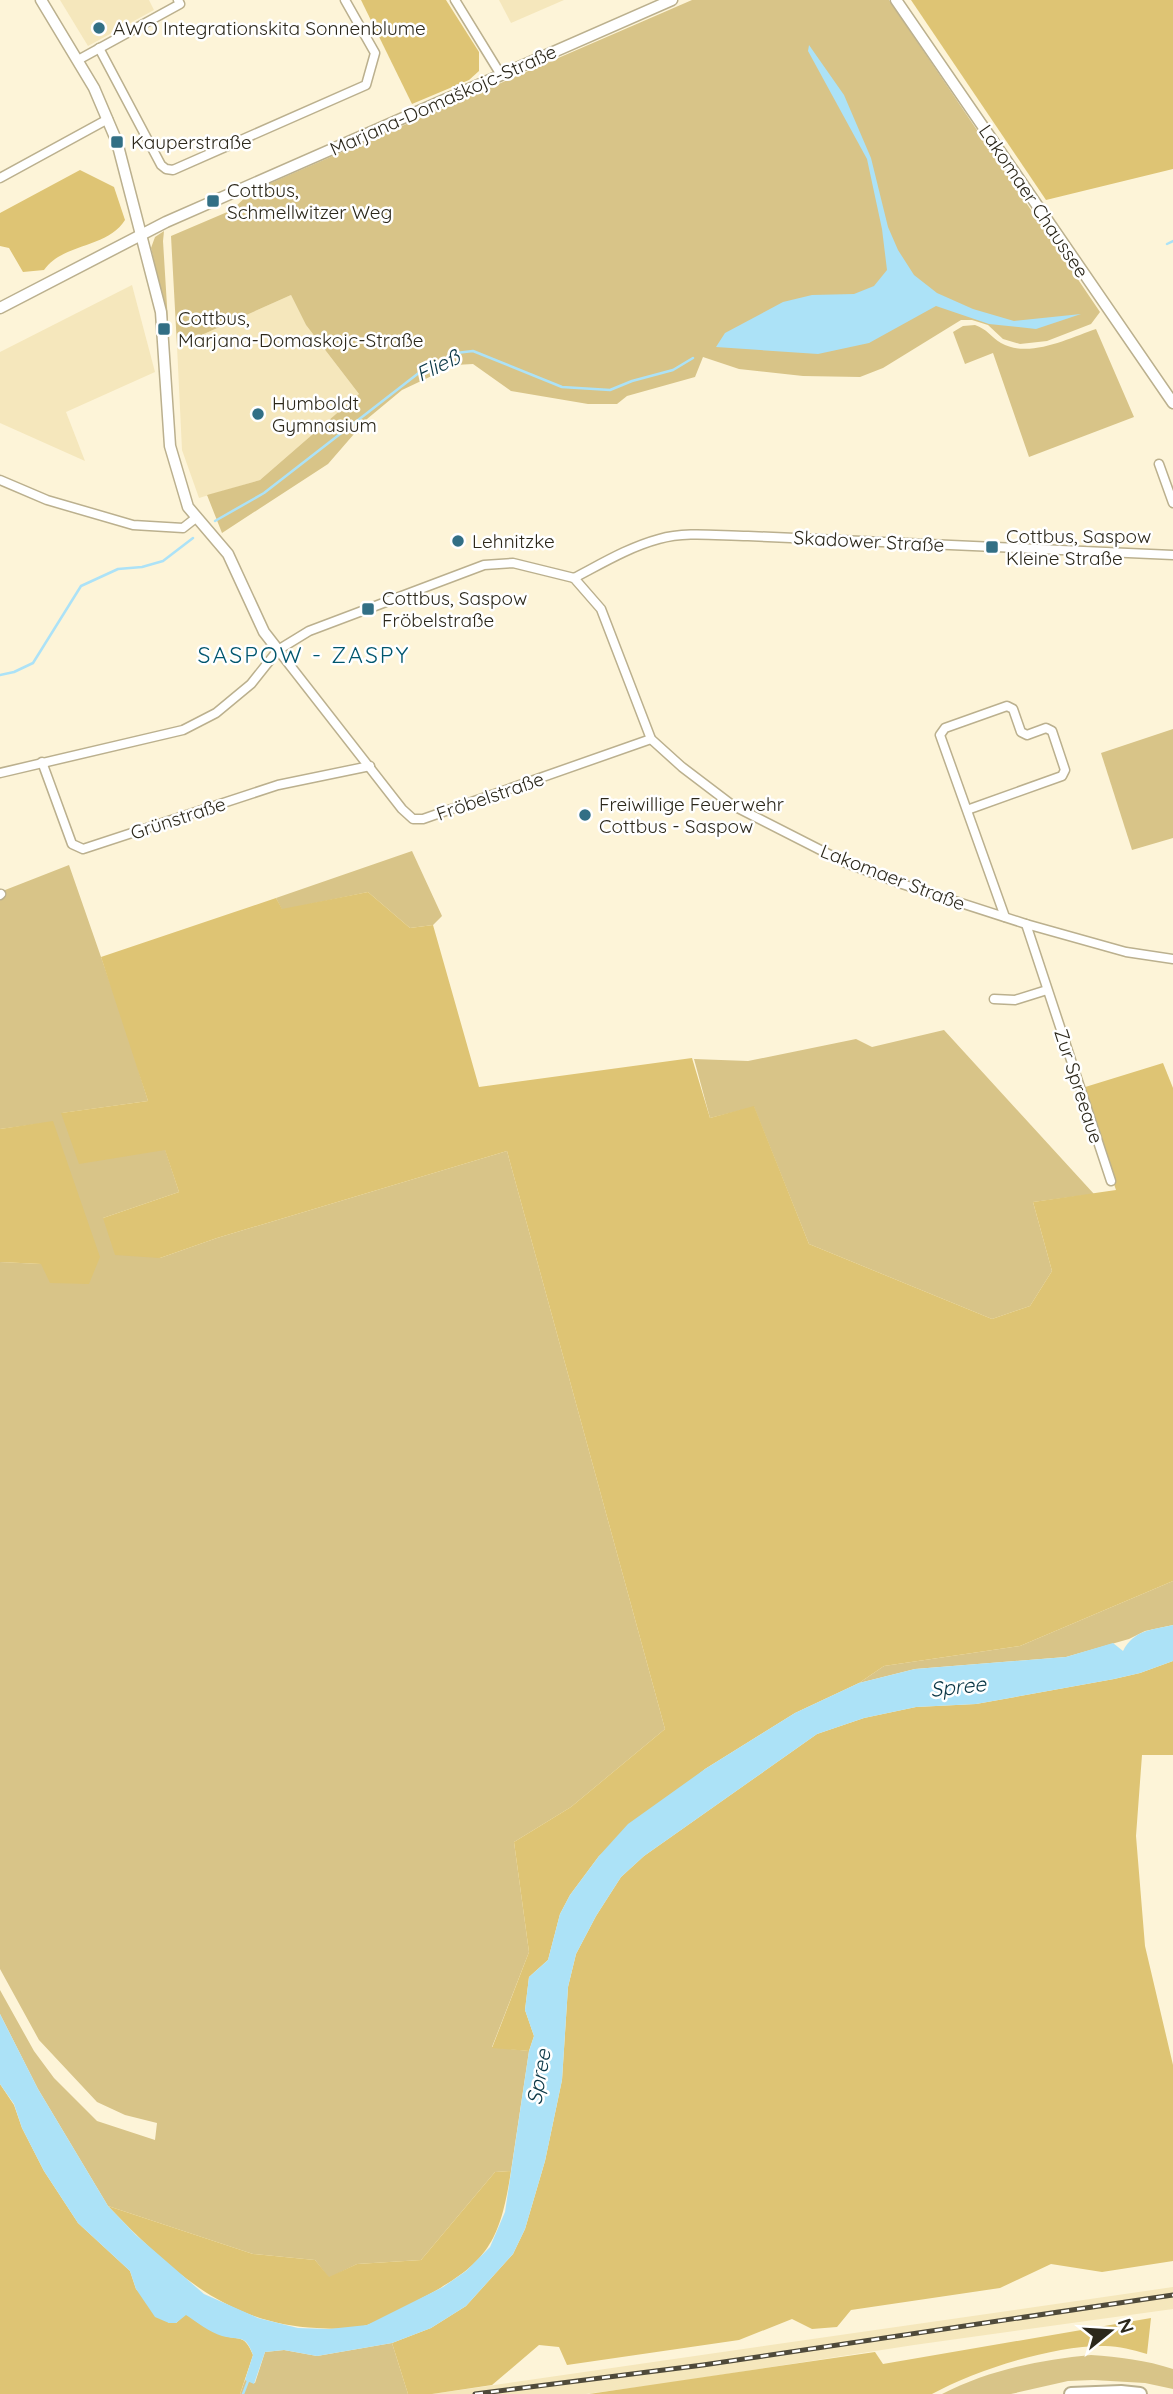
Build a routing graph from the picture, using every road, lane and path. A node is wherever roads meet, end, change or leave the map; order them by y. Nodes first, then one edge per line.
1 (41, 0) edge
2 (178, 0) edge
3 (345, 0) edge
4 (455, 0) edge
5 (673, 0) edge
6 (896, 0) edge
7 (99, 48) junction
8 (78, 60) junction
9 (501, 75) junction
10 (108, 119) junction
11 (0, 178) edge
12 (141, 234) junction
13 (0, 308) edge
14 (1173, 402) edge
15 (1159, 464) dead end
16 (0, 480) edge
17 (1173, 503) edge
18 (197, 517) junction
19 (1173, 555) edge
20 (574, 578) junction
21 (278, 650) junction
22 (651, 739) junction
23 (42, 762) junction
24 (370, 766) junction
25 (0, 773) edge
26 (967, 810) junction
27 (1005, 917) junction
28 (1026, 924) junction
29 (1173, 959) edge
30 (1047, 990) junction
31 (994, 999) dead end
32 (1111, 1181) dead end
33 (1071, 2394) edge
34 (1140, 2394) edge

1 - 8 street
2 - 7 street
3 - 7 street
4 - 9 street
5 - 9 street, Marjana-Domaškojc-Straße
6 - 14 street, Lakomaer Chaussee
7 - 8 street
8 - 10 street
9 - 12 street, Marjana-Domaškojc-Straße
10 - 11 street
10 - 12 street
12 - 13 street, Marjana-Domaškojc-Straße
12 - 18 street
15 - 17 street
16 - 18 street
18 - 21 street
19 - 20 street, Skadower Straße
20 - 21 street
20 - 22 street, Lakomaer Straße
21 - 23 street
21 - 24 street, Fröbelstraße
22 - 24 street, Fröbelstraße
22 - 27 street, Lakomaer Straße
23 - 24 street, Grünstraße
23 - 25 street
26 - 26 street
26 - 27 street
27 - 28 street, Lakomaer Straße
28 - 29 street, Lakomaer Straße
28 - 30 street, Zur Spreeaue
30 - 31 street
30 - 32 street, Zur Spreeaue
33 - 34 main road

